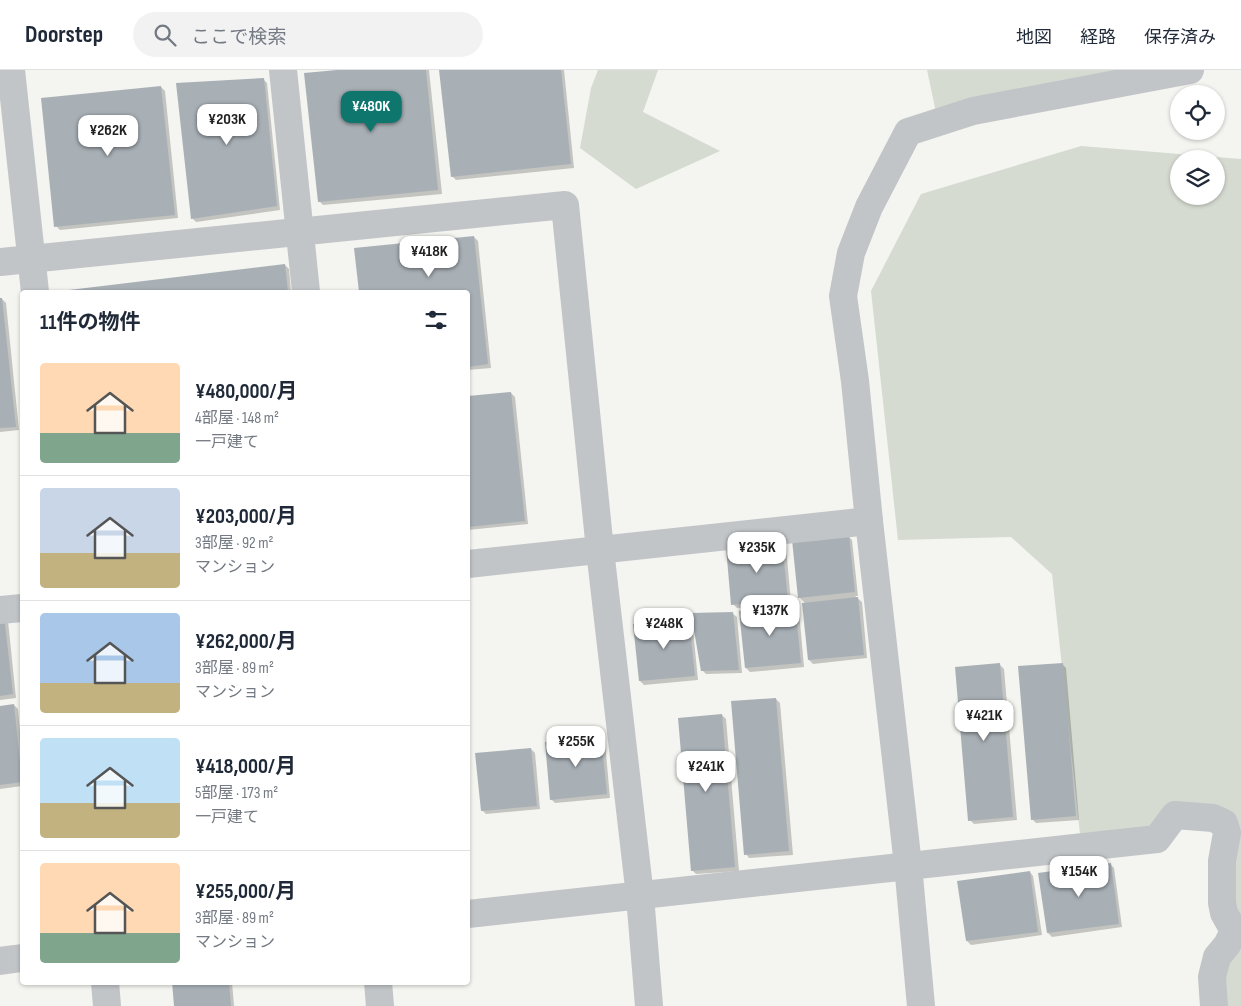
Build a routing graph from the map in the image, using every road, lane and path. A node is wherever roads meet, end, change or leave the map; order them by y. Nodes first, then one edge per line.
1 (11, 70) edge
2 (283, 70) edge
3 (1190, 70) edge
4 (301, 231) junction
5 (32, 259) junction
6 (0, 262) edge
7 (35, 290) edge
8 (306, 290) edge
9 (869, 521) junction
10 (600, 550) junction
11 (470, 564) edge
12 (20, 608) edge
13 (0, 610) edge
14 (908, 865) junction
15 (640, 896) junction
16 (470, 914) edge
17 (20, 958) edge
18 (0, 961) edge
19 (105, 985) edge
20 (378, 985) edge
21 (107, 1006) edge
22 (380, 1006) edge
23 (649, 1006) edge
24 (921, 1006) edge
25 (1214, 1006) edge

1 - 5 street
2 - 4 street
3 - 9 street
4 - 5 street
4 - 8 street
4 - 10 street
5 - 6 street
5 - 7 street
9 - 10 street
9 - 14 street
10 - 11 street
10 - 15 street
12 - 13 street
14 - 15 street
14 - 24 street
14 - 25 street
15 - 16 street
15 - 23 street
17 - 18 street
19 - 21 street
20 - 22 street

